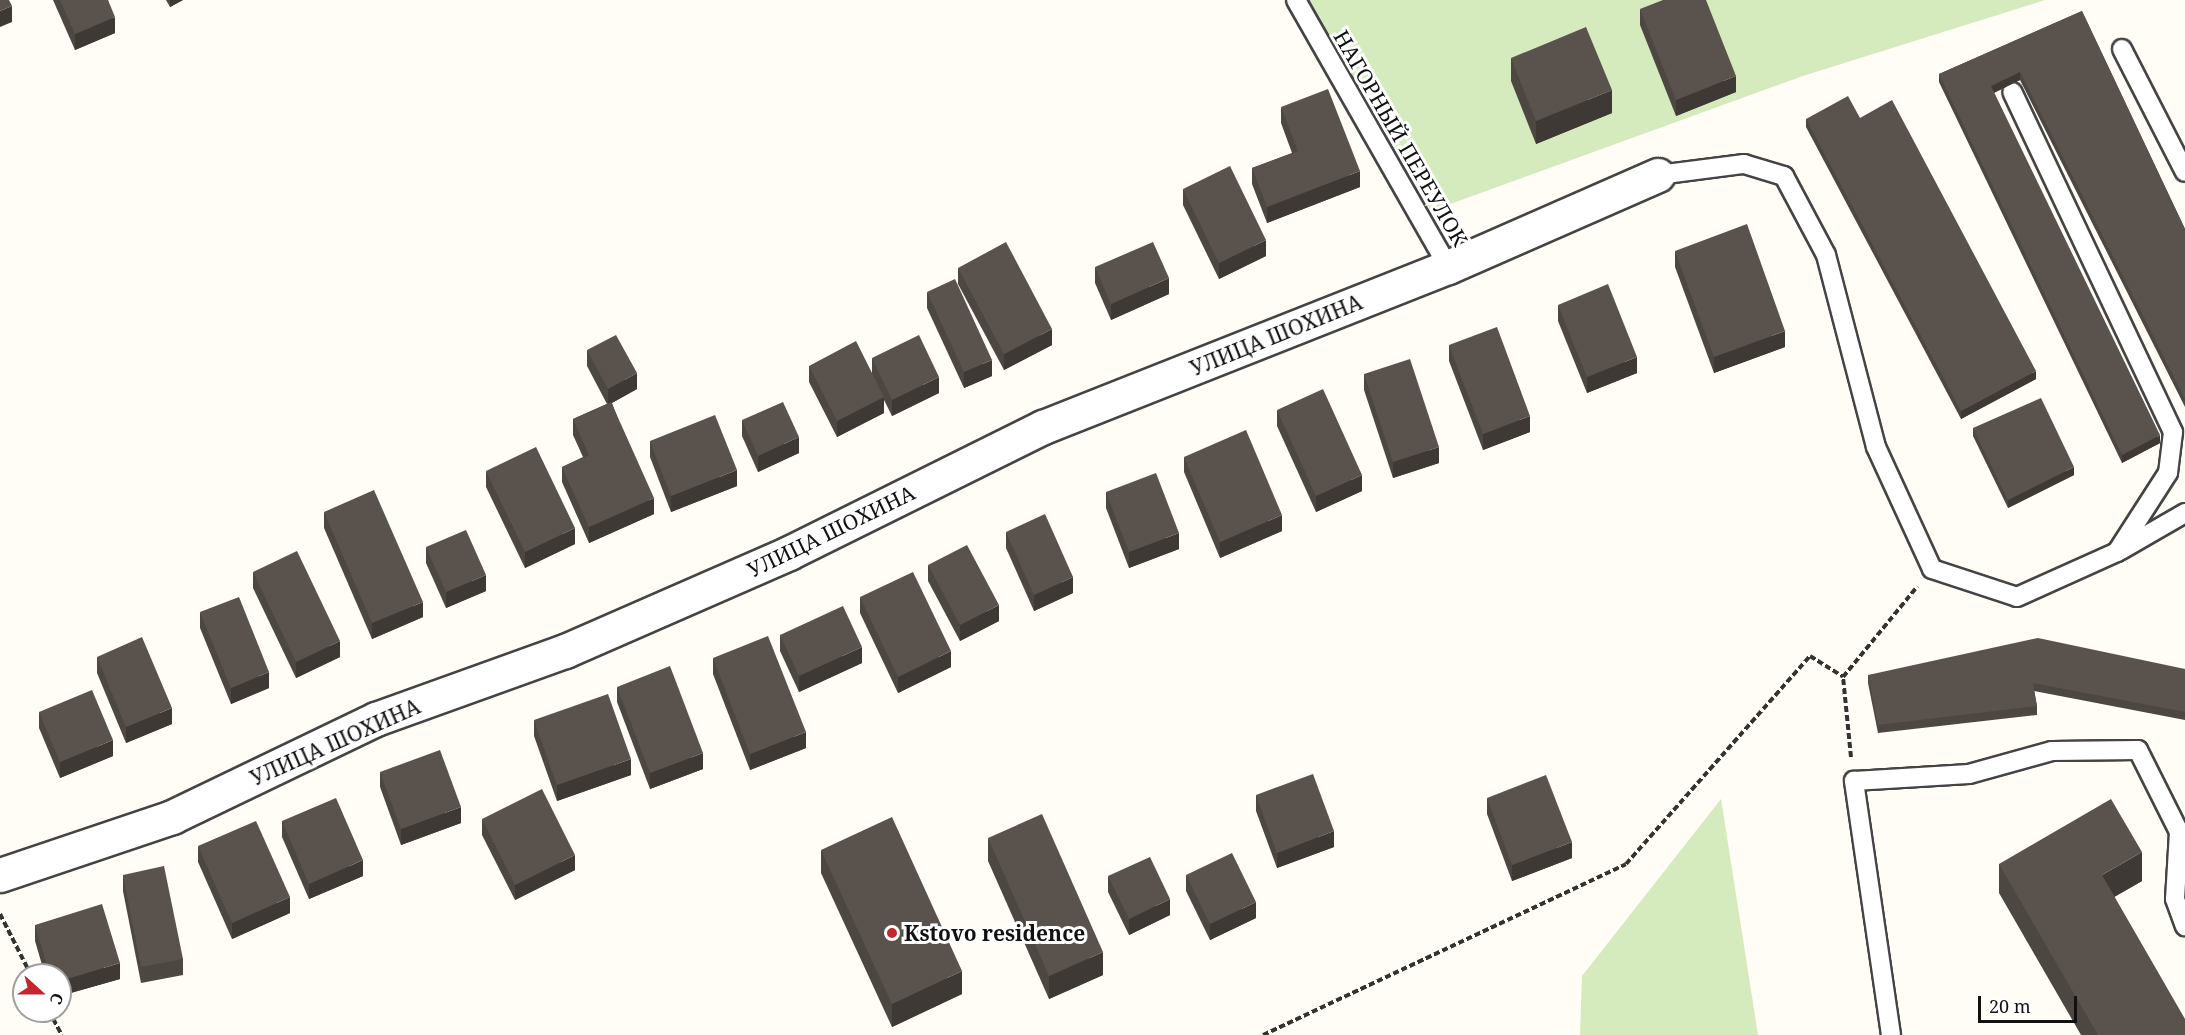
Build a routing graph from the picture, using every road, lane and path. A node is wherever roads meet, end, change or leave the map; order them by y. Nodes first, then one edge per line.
1 (1296, 0) edge
2 (2122, 49) dead end
3 (2012, 92) dead end
4 (2185, 172) edge
5 (1658, 175) joint
6 (1448, 267) junction
7 (2185, 513) edge
8 (2117, 552) junction
9 (1932, 570) junction
10 (1843, 677) junction
11 (1854, 782) junction
12 (0, 875) edge
13 (0, 914) edge
14 (2185, 926) edge
15 (25, 963) edge
16 (1263, 1035) edge
17 (1891, 1035) edge

1 - 6 lane, НАГОРНЫЙ ПЕРЕУЛОК
2 - 4 lane
3 - 8 lane
5 - 6 street, УЛИЦА ШОХИНА
5 - 9 lane
6 - 12 street, УЛИЦА ШОХИНА
7 - 8 lane
8 - 9 lane
9 - 10 path
10 - 11 path
10 - 16 path
11 - 14 lane
11 - 17 lane
13 - 15 path

